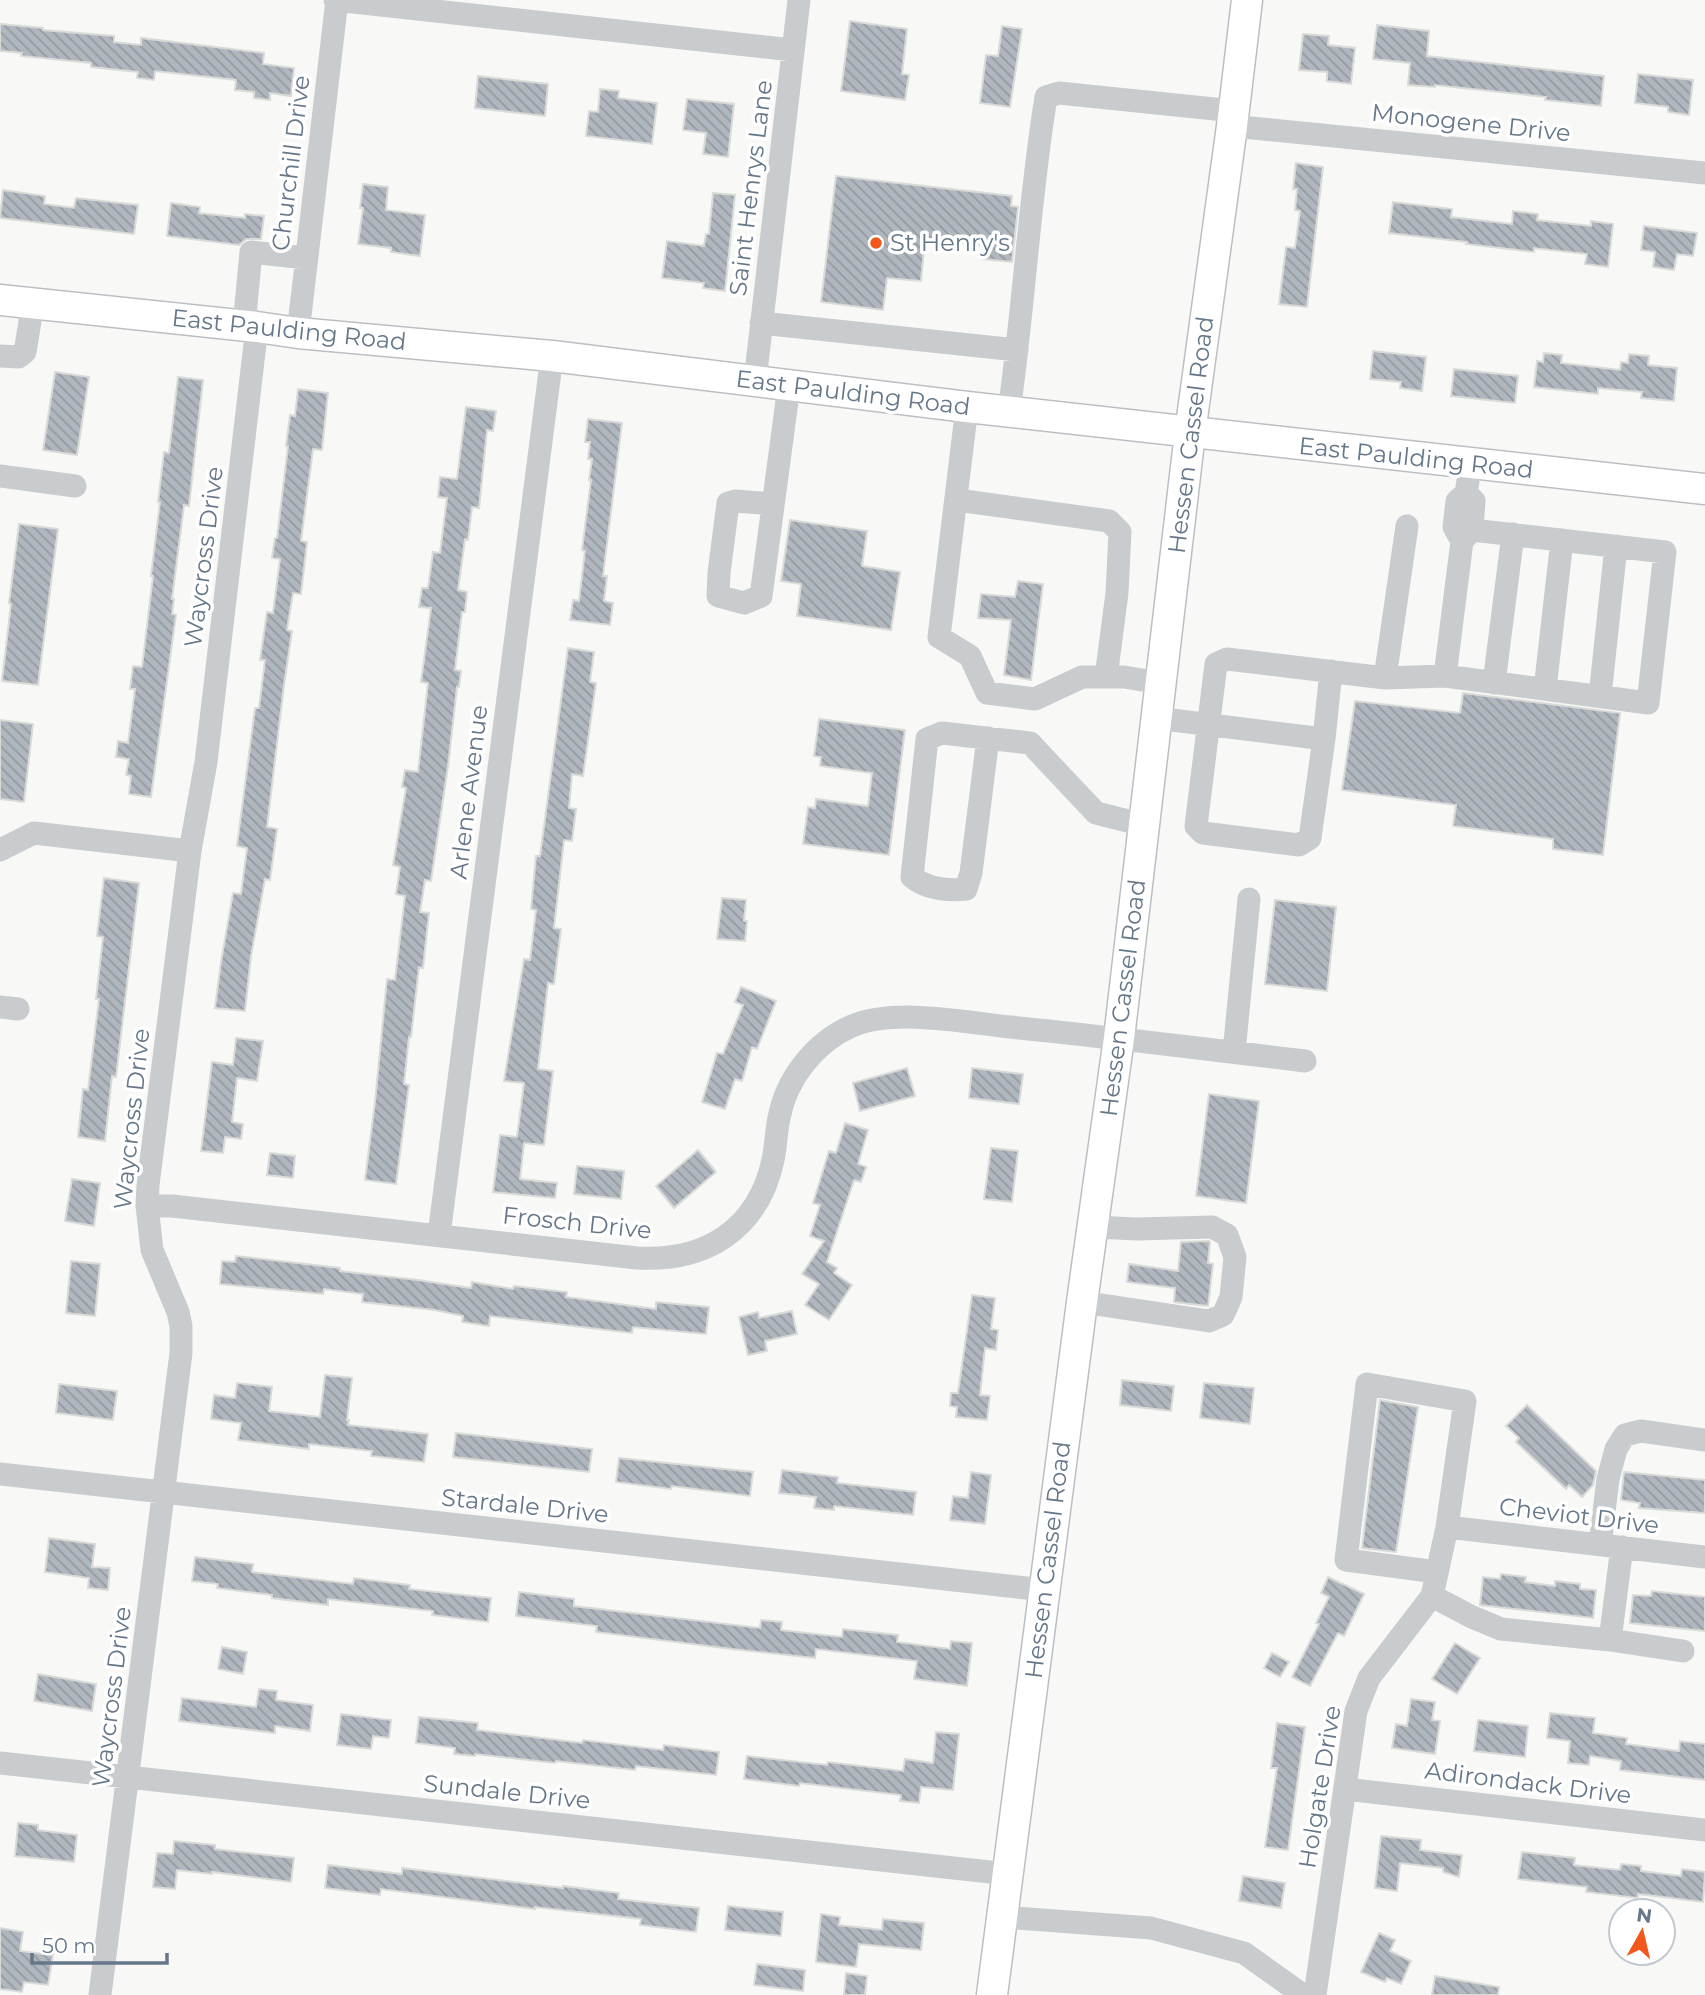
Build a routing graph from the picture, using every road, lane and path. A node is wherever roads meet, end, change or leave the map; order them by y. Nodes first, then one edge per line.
1 (336, 0) edge
2 (799, 0) edge
3 (1247, 0) edge
4 (793, 50) junction
5 (1233, 119) junction
6 (1705, 173) edge
7 (306, 258) junction
8 (0, 300) edge
9 (33, 303) junction
10 (761, 323) junction
11 (250, 327) junction
12 (298, 333) junction
13 (1017, 350) junction
14 (0, 356) edge
15 (552, 356) junction
16 (755, 382) junction
17 (789, 386) junction
18 (967, 407) junction
19 (1009, 411) junction
20 (1190, 433) junction
21 (0, 476) edge
22 (1468, 478) junction
23 (75, 486) dead end
24 (1705, 489) edge
25 (957, 500) junction
26 (773, 504) dead end
27 (1407, 526) dead end
28 (1513, 534) junction
29 (1467, 535) junction
30 (1562, 540) junction
31 (1616, 546) junction
32 (1331, 671) junction
33 (1445, 676) junction
34 (1106, 677) junction
35 (1385, 678) junction
36 (1494, 682) junction
37 (1160, 683) junction
38 (1545, 689) junction
39 (1600, 696) junction
40 (1156, 718) junction
41 (1207, 725) junction
42 (988, 738) junction
43 (1324, 740) junction
44 (1144, 825) junction
45 (0, 850) edge
46 (190, 851) junction
47 (1249, 899) dead end
48 (1119, 1038) junction
49 (1234, 1052) junction
50 (1305, 1061) dead end
51 (147, 1206) junction
52 (1094, 1227) junction
53 (439, 1235) junction
54 (1082, 1302) junction
55 (1705, 1440) edge
56 (0, 1474) edge
57 (163, 1492) junction
58 (1447, 1527) junction
59 (1611, 1546) junction
60 (1705, 1557) edge
61 (1437, 1572) junction
62 (1044, 1590) junction
63 (1432, 1596) junction
64 (1609, 1640) junction
65 (1683, 1651) dead end
66 (0, 1763) edge
67 (129, 1777) junction
68 (1345, 1789) junction
69 (1705, 1830) edge
70 (1008, 1874) junction
71 (1002, 1917) junction
72 (100, 1995) edge
73 (992, 1995) edge
74 (1303, 1995) edge
75 (1315, 1995) edge

1 - 4 street
1 - 7 street, Churchill Drive
2 - 4 street, Saint Henrys Lane
3 - 5 main road, Hessen Cassel Road
4 - 10 street, Saint Henrys Lane
5 - 6 street, Monogene Drive
5 - 13 street, Monogene Drive
5 - 20 main road, Hessen Cassel Road
7 - 11 street, Waycross Drive
7 - 12 street, Churchill Drive
8 - 9 main road, East Paulding Road
9 - 11 main road, East Paulding Road
9 - 14 street
10 - 13 street
10 - 16 street, Saint Henrys Lane
11 - 12 main road, East Paulding Road
11 - 46 street, Waycross Drive
12 - 15 main road, East Paulding Road
13 - 19 street
15 - 16 main road, East Paulding Road
15 - 53 street, Arlene Avenue
16 - 17 main road, East Paulding Road
17 - 18 main road, East Paulding Road
17 - 26 street
18 - 19 main road, East Paulding Road
18 - 25 street
19 - 20 main road, East Paulding Road
20 - 22 main road, East Paulding Road
20 - 37 main road, Hessen Cassel Road
21 - 23 street
22 - 24 main road, East Paulding Road
22 - 29 street
25 - 34 street
25 - 34 street
27 - 35 street
28 - 29 street
28 - 30 street
28 - 36 street
29 - 33 street
30 - 31 street
30 - 38 street
31 - 39 street
31 - 39 street
32 - 35 street
32 - 41 street
32 - 43 street
33 - 35 street
33 - 36 street
34 - 37 street
36 - 38 street
37 - 40 main road, Hessen Cassel Road
38 - 39 street
40 - 41 street
40 - 44 main road, Hessen Cassel Road
41 - 43 street
41 - 43 street
42 - 42 street
42 - 44 street
44 - 48 main road, Hessen Cassel Road
45 - 46 street
46 - 51 street, Waycross Drive
47 - 49 street
48 - 49 street, Frosch Drive
48 - 52 main road, Hessen Cassel Road
48 - 53 street, Frosch Drive
49 - 50 street, Frosch Drive
51 - 53 street, Frosch Drive
51 - 57 street, Waycross Drive
52 - 54 main road, Hessen Cassel Road
52 - 54 street
54 - 62 main road, Hessen Cassel Road
55 - 59 street
56 - 57 street, Stardale Drive
57 - 62 street, Stardale Drive
57 - 67 street, Waycross Drive
58 - 59 street, Cheviot Drive
58 - 61 street, Holgate Drive
58 - 61 street, Holgate Drive
59 - 60 street, Cheviot Drive
59 - 64 street
61 - 63 street, Holgate Drive
62 - 70 main road, Hessen Cassel Road
63 - 64 street
63 - 68 street, Holgate Drive
64 - 65 street
66 - 67 street, Sundale Drive
67 - 70 street, Sundale Drive
67 - 72 street, Waycross Drive
68 - 69 street, Adirondack Drive
68 - 75 street, Holgate Drive
70 - 71 main road, Hessen Cassel Road
71 - 73 main road, Hessen Cassel Road
71 - 74 street

